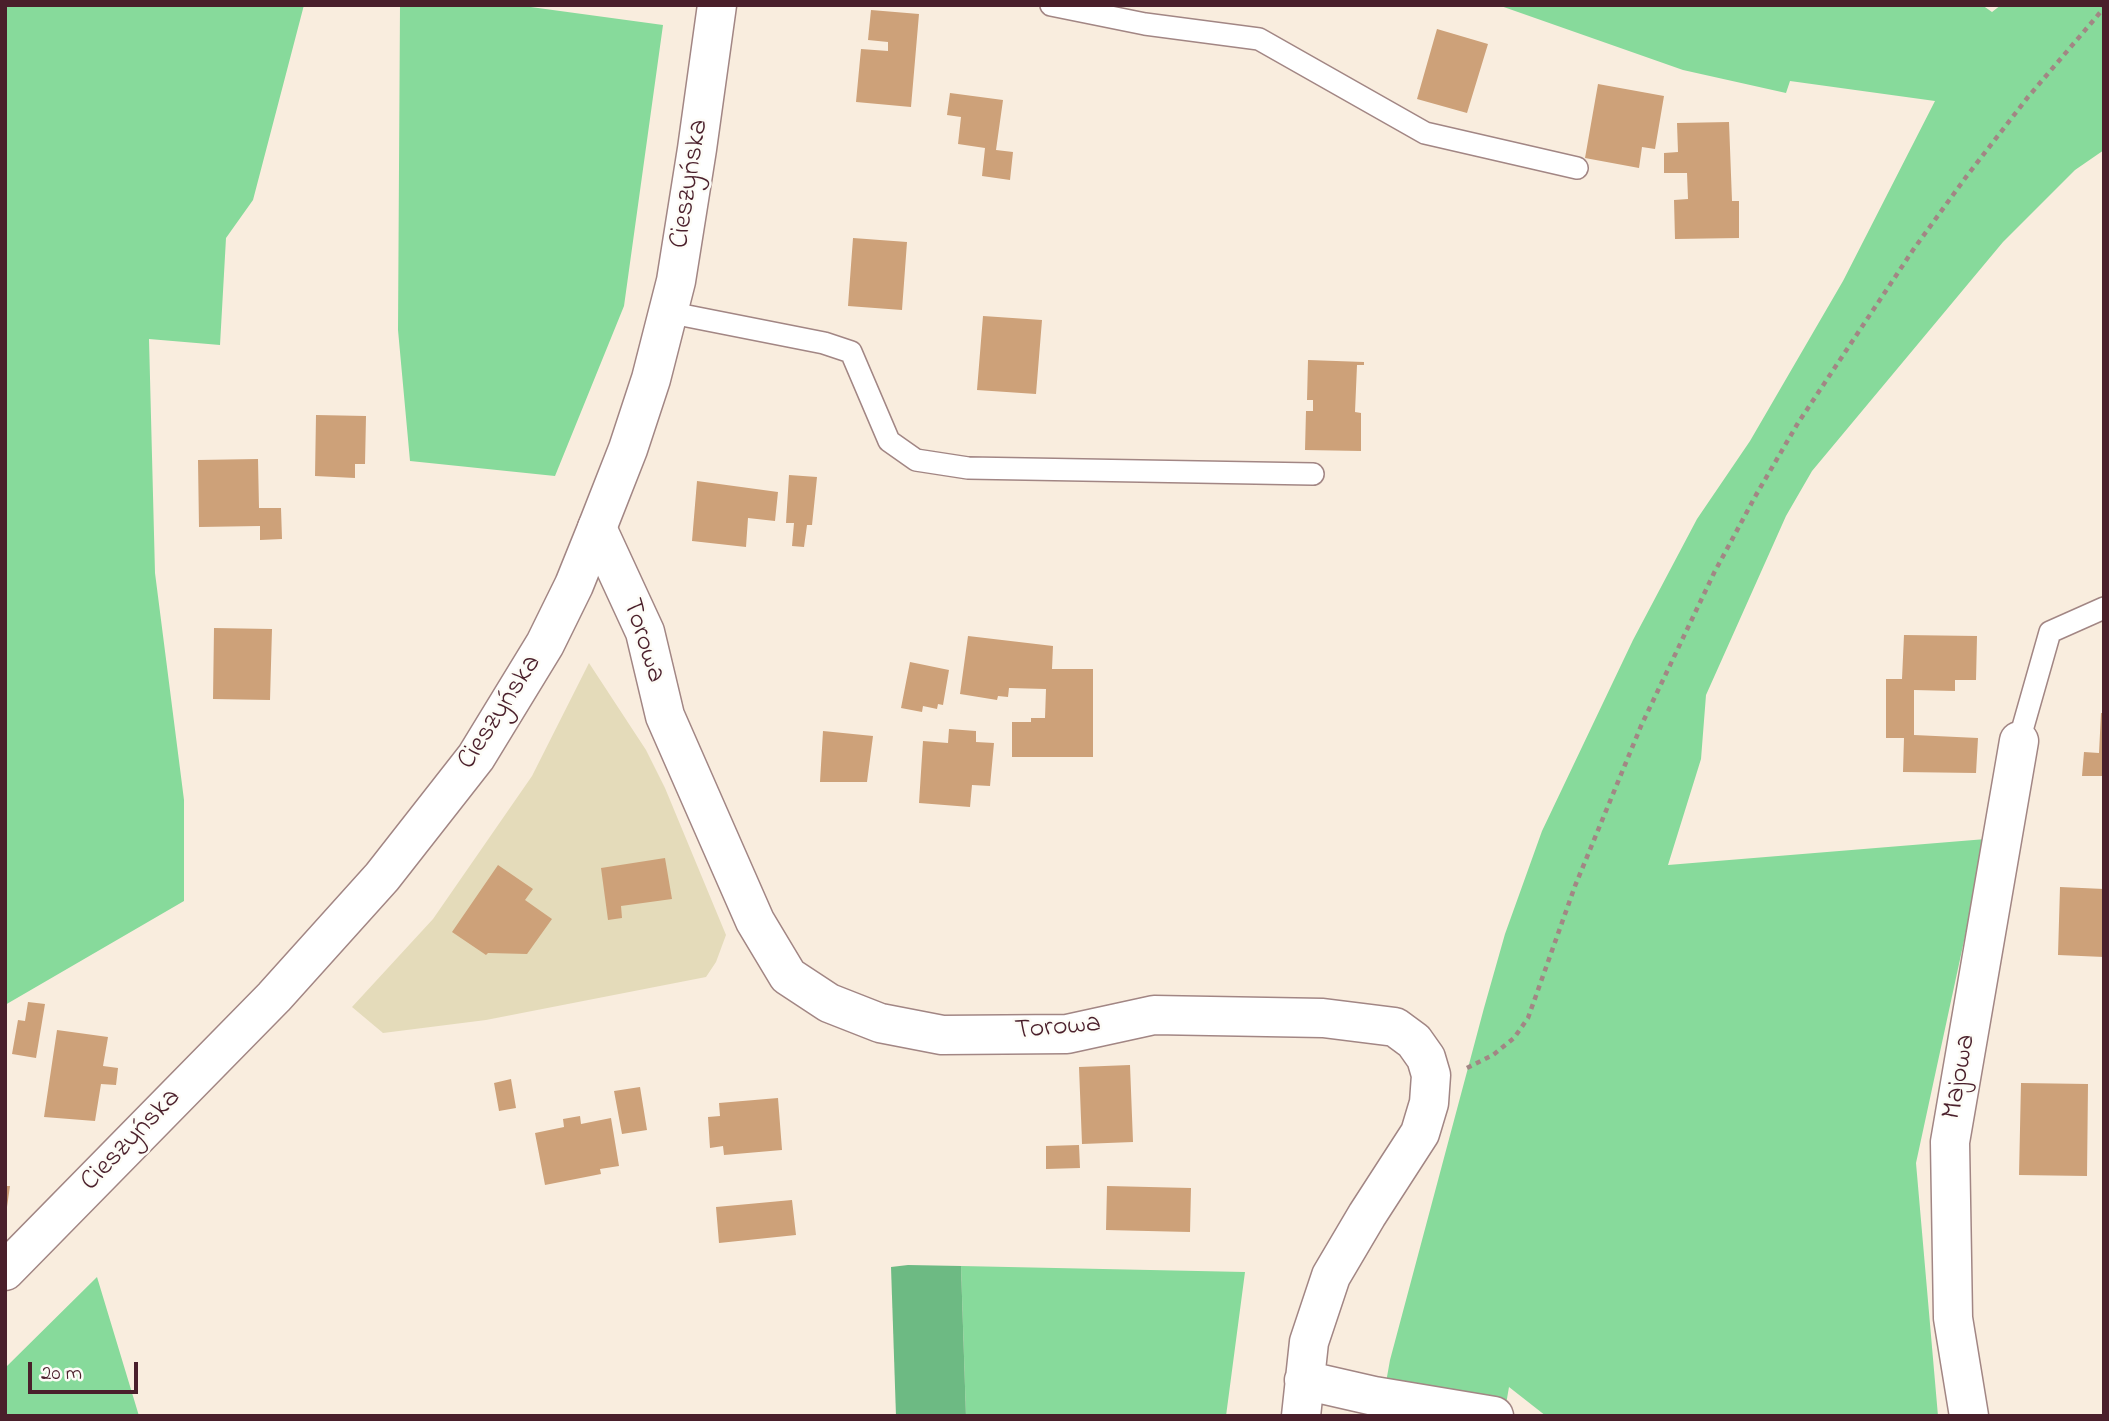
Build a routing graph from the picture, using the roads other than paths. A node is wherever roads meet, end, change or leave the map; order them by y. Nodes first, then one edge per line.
1 (717, 5) edge
2 (1051, 5) edge
3 (1577, 169) dead end
4 (667, 312) junction
5 (1313, 474) dead end
6 (597, 528) junction
7 (2104, 608) edge
8 (2019, 741) joint
9 (5, 1271) edge
10 (1303, 1398) edge
11 (1494, 1416) edge
12 (1969, 1416) edge

1 - 4 street, Cieszyńska
2 - 3 lane
4 - 5 lane
4 - 6 street, Cieszyńska
6 - 9 street, Cieszyńska
6 - 10 street, Torowa
7 - 8 lane
8 - 12 street, Majowa
10 - 11 street

